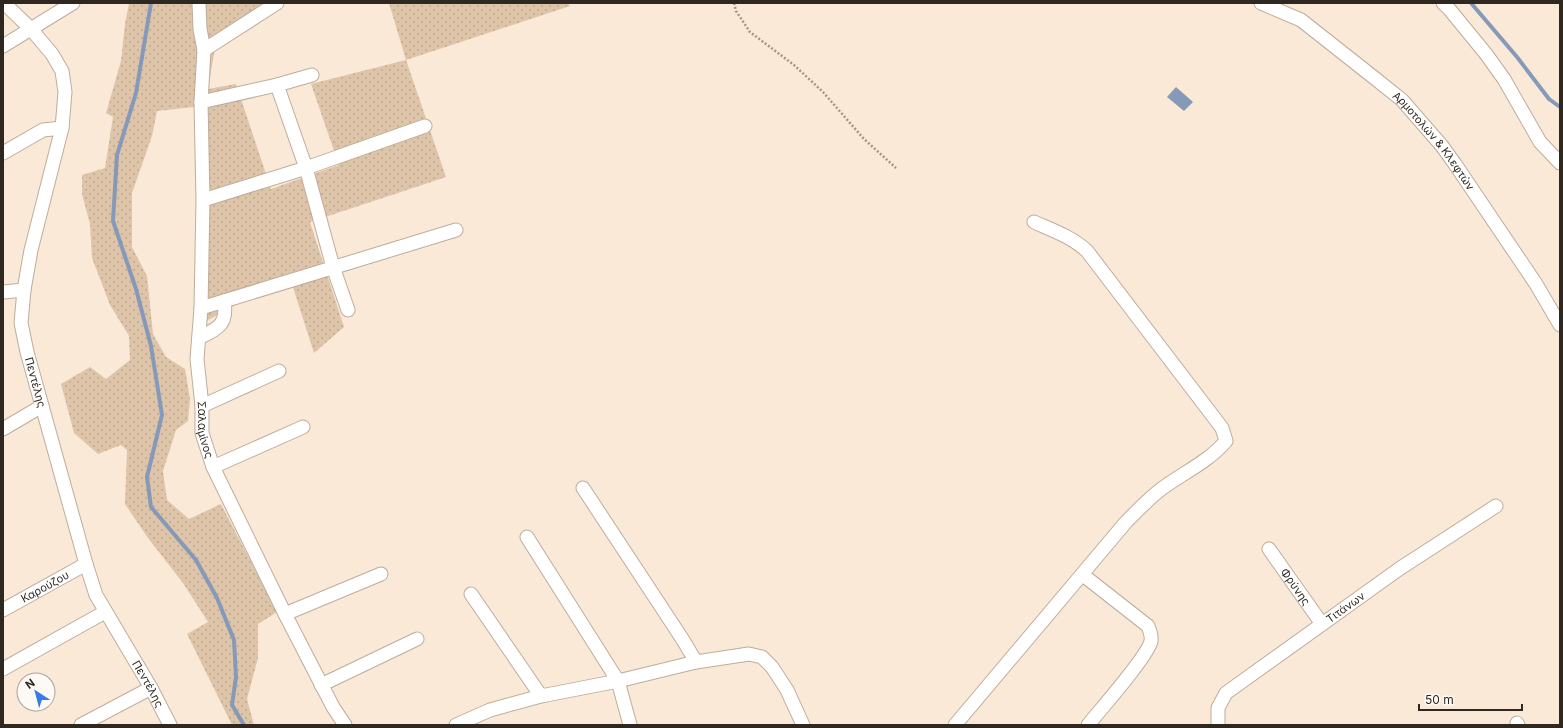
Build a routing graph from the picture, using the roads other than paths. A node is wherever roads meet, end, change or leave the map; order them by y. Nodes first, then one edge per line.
1 (4, 3) edge
2 (73, 3) edge
3 (199, 3) edge
4 (277, 3) edge
5 (1261, 3) edge
6 (1443, 3) edge
7 (31, 29) junction
8 (3, 46) edge
9 (204, 50) junction
10 (312, 75) dead end
11 (277, 85) junction
12 (201, 102) junction
13 (425, 126) dead end
14 (62, 128) junction
15 (3, 152) edge
16 (1560, 163) edge
17 (306, 168) junction
18 (203, 200) junction
19 (1034, 222) dead end
20 (456, 230) dead end
21 (333, 267) junction
22 (24, 290) junction
23 (3, 292) edge
24 (224, 301) junction
25 (201, 308) junction
26 (348, 310) dead end
27 (1560, 325) edge
28 (199, 338) junction
29 (279, 371) dead end
30 (42, 406) junction
31 (202, 406) junction
32 (303, 427) dead end
33 (3, 429) edge
34 (213, 467) junction
35 (583, 488) dead end
36 (1496, 506) dead end
37 (526, 537) dead end
38 (1268, 549) dead end
39 (86, 564) junction
40 (381, 574) dead end
41 (1083, 575) junction
42 (471, 594) dead end
43 (3, 610) edge
44 (105, 612) junction
45 (285, 614) junction
46 (1322, 624) junction
47 (417, 639) dead end
48 (696, 662) junction
49 (3, 669) edge
50 (618, 681) junction
51 (321, 685) junction
52 (151, 688) junction
53 (541, 696) junction
54 (81, 725) edge
55 (170, 725) edge
56 (345, 725) edge
57 (456, 725) edge
58 (630, 725) edge
59 (803, 725) edge
60 (955, 725) edge
61 (1088, 725) edge
62 (1218, 725) edge

1 - 7 street, Πεντέλης
2 - 7 street
3 - 9 street, Σαλαμίνος
4 - 9 street
5 - 27 street, Αρμοτολών & Κλεφτών
6 - 16 street
7 - 8 street
7 - 14 street, Πεντέλης
9 - 12 street, Σαλαμίνος
10 - 11 street
11 - 12 street
11 - 17 street
12 - 18 street, Σαλαμίνος
13 - 17 street
14 - 15 street
14 - 22 street, Πεντέλης
17 - 18 street
17 - 21 street
18 - 25 street, Σαλαμίνος
19 - 41 street
20 - 21 street
21 - 24 street
21 - 26 street
22 - 23 street
22 - 30 street, Πεντέλης
24 - 25 street
24 - 28 street
25 - 28 street, Σαλαμίνος
28 - 31 street, Σαλαμίνος
29 - 31 street
30 - 33 street
30 - 39 street, Πεντέλης
31 - 34 street, Σαλαμίνος
32 - 34 street
34 - 45 street, Σαλαμίνος
35 - 48 street
36 - 46 street, Τιτάνων
37 - 50 street
38 - 46 street, Φρύνης
39 - 43 street, Καρούζου
39 - 44 street, Πεντέλης
40 - 45 street
41 - 60 street
41 - 61 street
42 - 53 street
44 - 49 street
44 - 52 street, Πεντέλης
45 - 51 street, Σαλαμίνος
46 - 62 street, Τιτάνων
47 - 51 street
48 - 50 street
48 - 59 street
50 - 53 street
50 - 58 street
51 - 56 street, Σαλαμίνος
52 - 54 street
52 - 55 street, Πεντέλης
53 - 57 street

